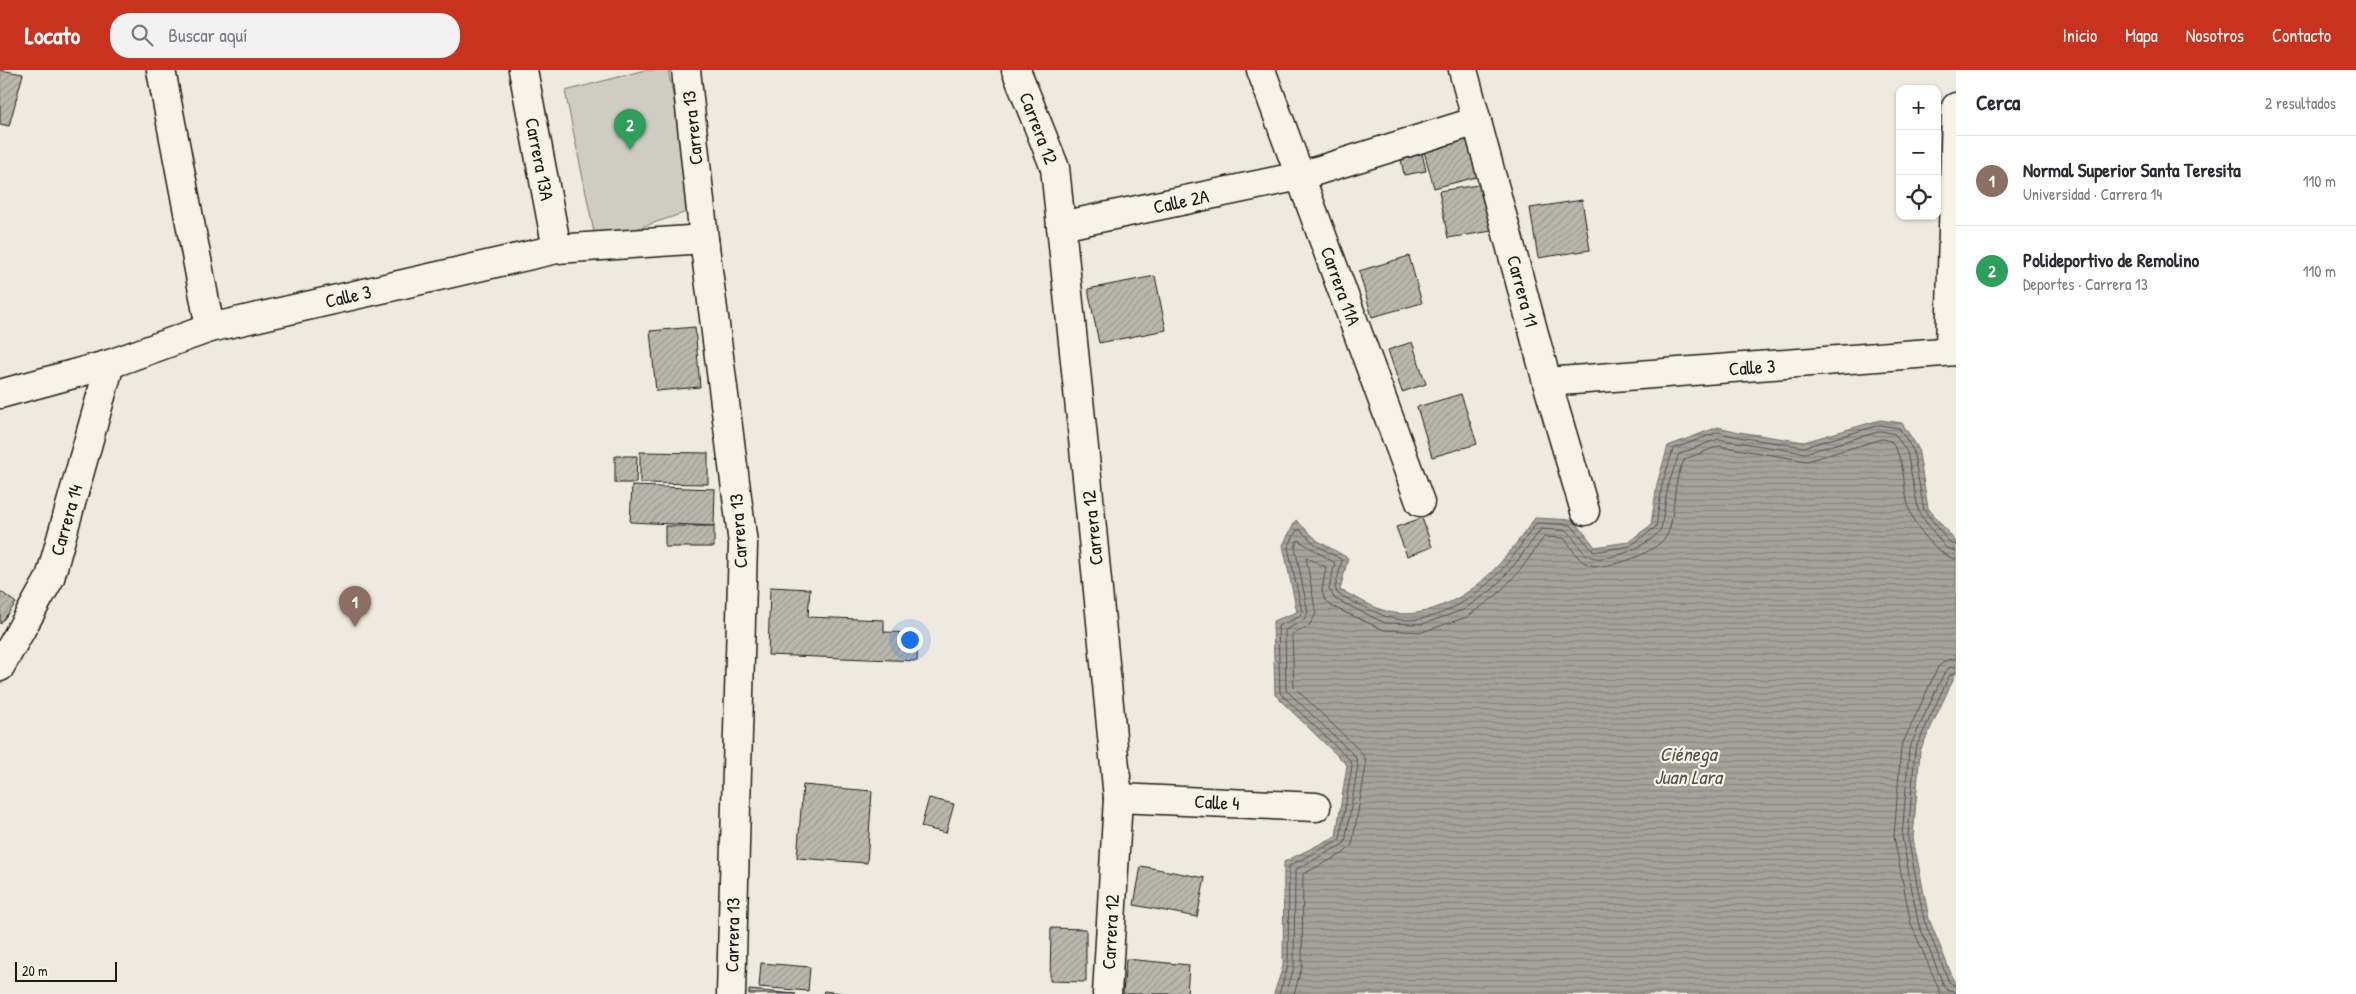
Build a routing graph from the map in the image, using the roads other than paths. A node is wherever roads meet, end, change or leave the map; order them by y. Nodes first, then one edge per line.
1 (161, 70) edge
2 (523, 70) edge
3 (686, 70) edge
4 (1016, 70) edge
5 (1261, 70) edge
6 (1463, 70) edge
7 (1956, 107) edge
8 (1477, 121) junction
9 (1300, 176) junction
10 (1061, 226) junction
11 (704, 239) junction
12 (557, 249) junction
13 (210, 328) junction
14 (1953, 351) edge
15 (110, 364) junction
16 (1547, 382) junction
17 (0, 394) edge
18 (1420, 502) dead end
19 (1585, 511) dead end
20 (0, 667) edge
21 (1118, 798) junction
22 (1316, 806) dead end
23 (731, 994) edge
24 (1107, 994) edge

1 - 13 street
2 - 12 street, Carrera 13A
3 - 11 street, Carrera 13
4 - 10 street, Carrera 12
5 - 9 street, Carrera 11A
6 - 8 street, Carrera 11
7 - 14 street
8 - 9 street, Calle 2A
8 - 16 street, Carrera 11
9 - 10 street, Calle 2A
9 - 18 street, Carrera 11A
10 - 21 street, Carrera 12
11 - 12 street, Calle 3
11 - 23 street, Carrera 13
12 - 13 street, Calle 3
13 - 15 street, Calle 3
14 - 16 street, Calle 3
15 - 17 street, Calle 3
15 - 20 street, Carrera 14
16 - 19 street, Carrera 11
21 - 22 street, Calle 4
21 - 24 street, Carrera 12

